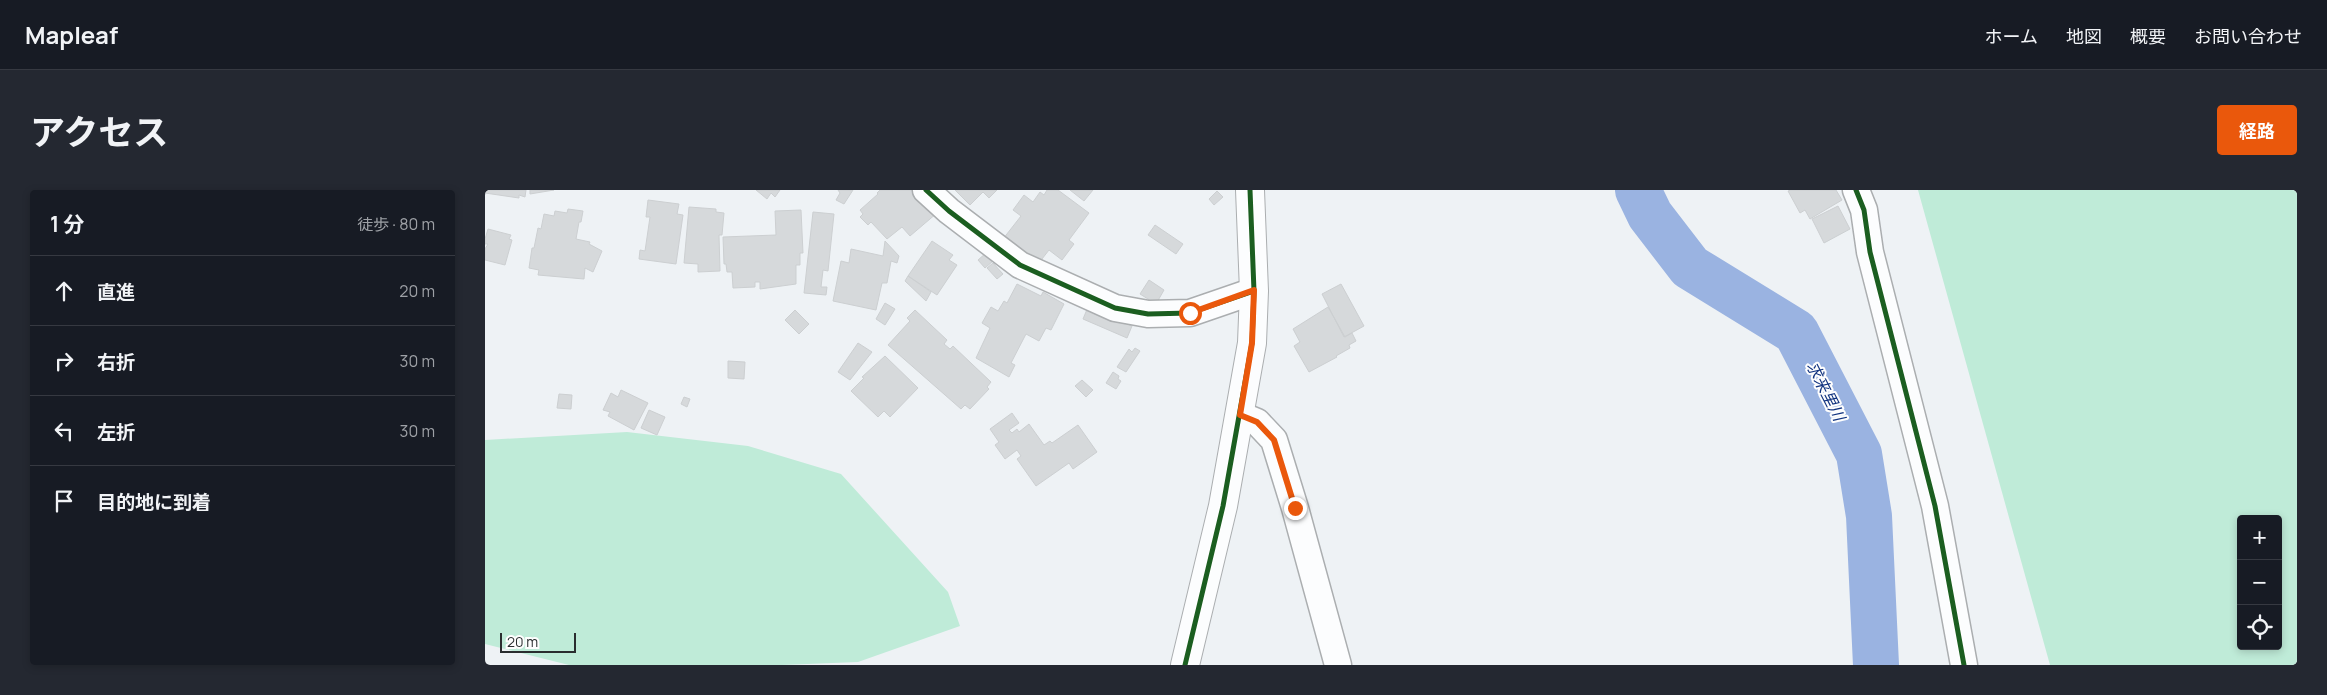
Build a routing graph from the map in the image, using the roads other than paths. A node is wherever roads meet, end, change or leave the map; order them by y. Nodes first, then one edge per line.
1 (925, 190) edge
2 (1250, 190) edge
3 (1856, 190) edge
4 (1254, 290) junction
5 (1240, 415) junction
6 (1185, 665) edge
7 (1337, 665) edge
8 (1964, 665) edge

1 - 4 street
2 - 4 street
3 - 8 street
4 - 5 street
5 - 6 street
5 - 7 street

